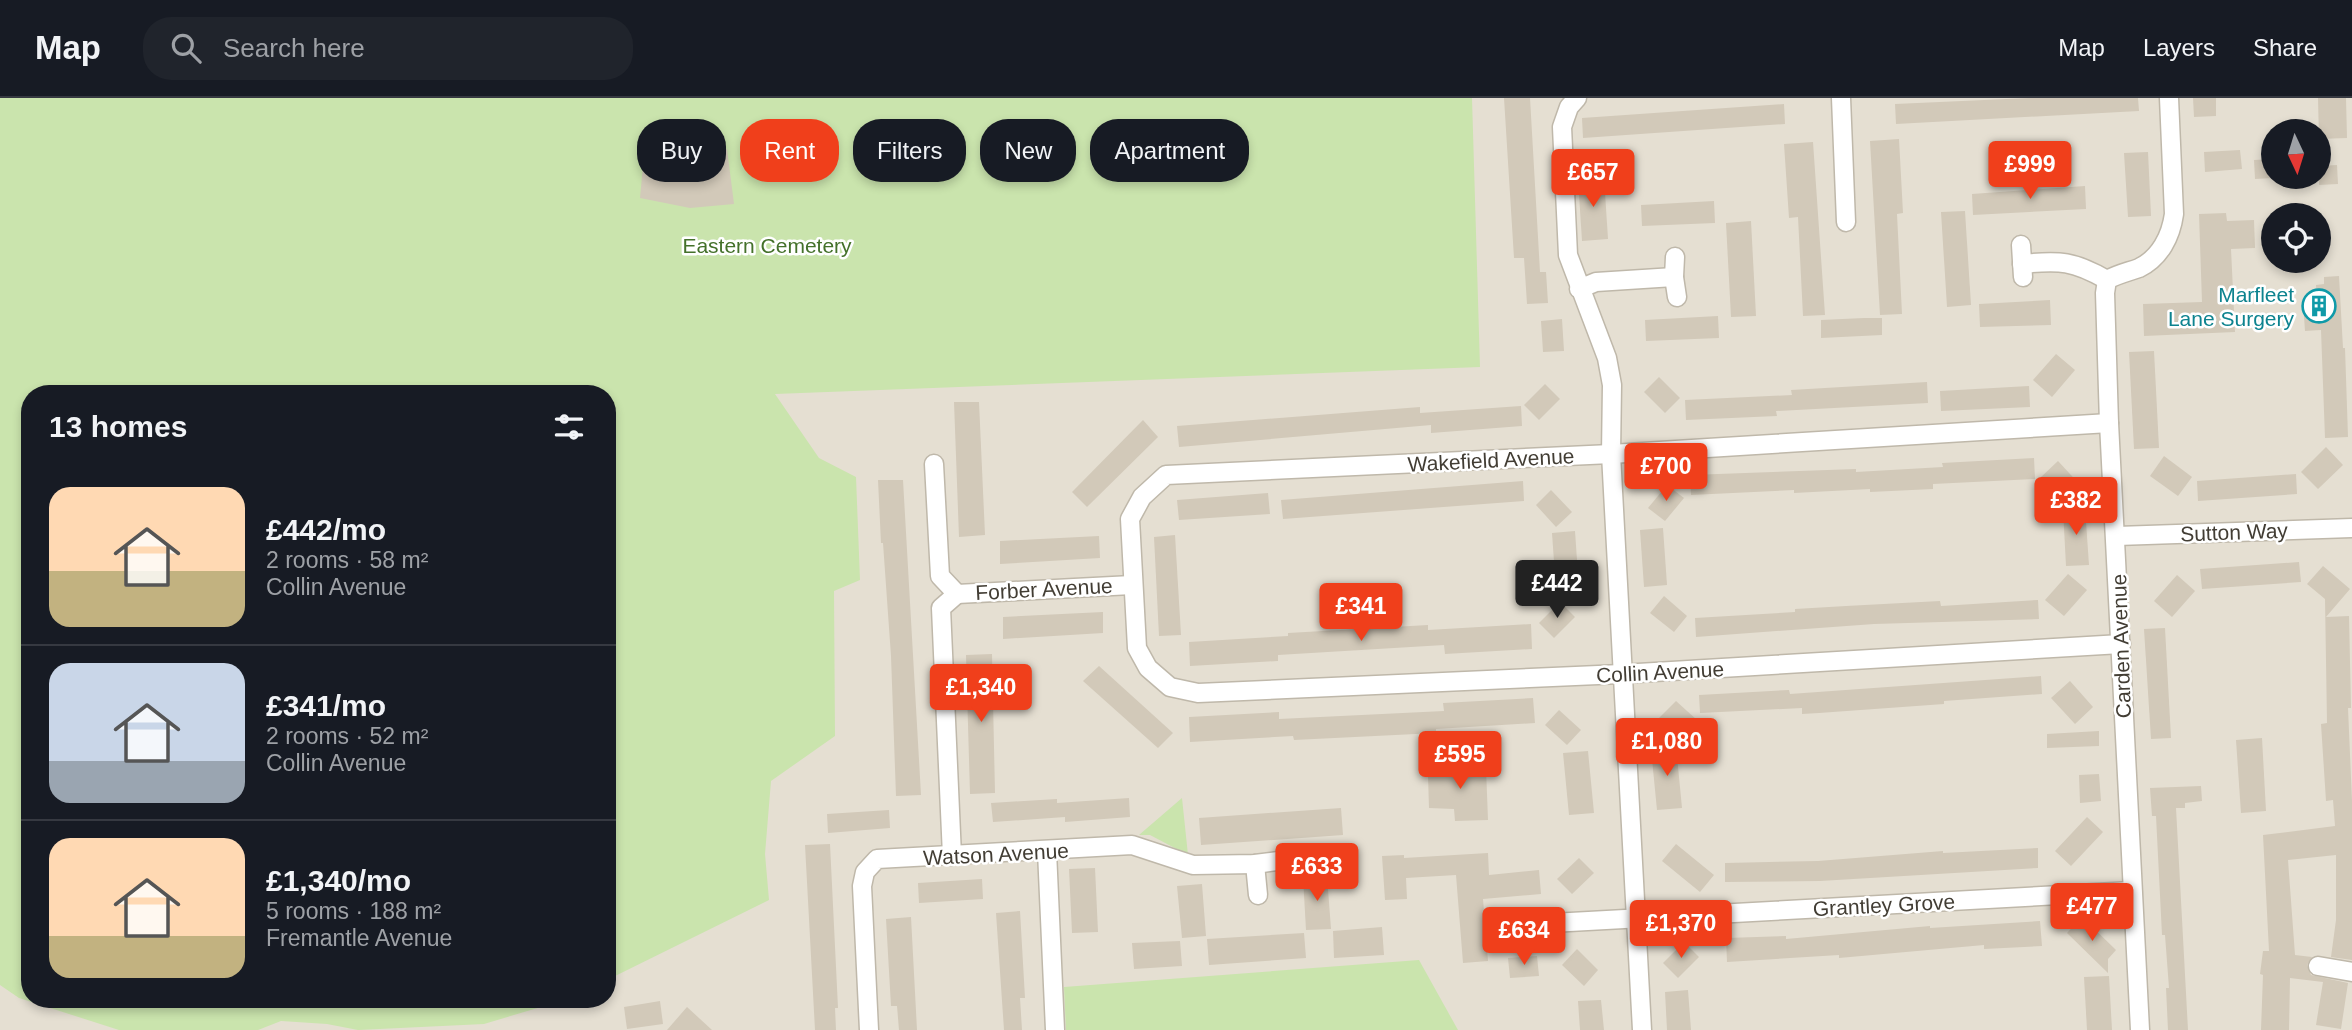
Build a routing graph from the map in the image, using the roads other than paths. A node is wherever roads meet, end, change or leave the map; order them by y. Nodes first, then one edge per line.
1 (1577, 98) edge
2 (1841, 98) edge
3 (2169, 98) edge
4 (1846, 222) dead end
5 (2021, 245) dead end
6 (1675, 257) dead end
7 (1674, 277) junction
8 (2107, 280) junction
9 (1579, 289) junction
10 (1677, 297) dead end
11 (2109, 423) junction
12 (1611, 454) junction
13 (934, 464) dead end
14 (1166, 475) joint
15 (2352, 528) edge
16 (2117, 536) junction
17 (1132, 585) junction
18 (957, 594) junction
19 (2121, 644) junction
20 (1621, 674) junction
21 (1046, 851) junction
22 (1331, 853) dead end
23 (952, 856) junction
24 (1255, 864) junction
25 (2132, 891) junction
26 (1258, 895) dead end
27 (1636, 919) junction
28 (1516, 926) dead end
29 (2318, 966) dead end
30 (2352, 972) edge
31 (869, 1030) edge
32 (1055, 1030) edge
33 (1642, 1030) edge
34 (2140, 1030) edge

1 - 9 street
2 - 4 street
3 - 8 street
5 - 8 street
6 - 7 street
7 - 9 street
7 - 10 street
8 - 11 street, Carden Avenue
9 - 12 street
11 - 12 street, Wakefield Avenue
11 - 16 street, Carden Avenue
12 - 14 street, Wakefield Avenue
12 - 20 street
13 - 18 street
14 - 17 street, Collin Avenue
15 - 16 street, Sutton Way
16 - 19 street, Carden Avenue
17 - 18 street, Forber Avenue
17 - 20 street, Collin Avenue
18 - 23 street
19 - 20 street, Collin Avenue
19 - 25 street, Carden Avenue
20 - 27 street
21 - 23 street, Watson Avenue
21 - 24 street, Watson Avenue
21 - 32 street
22 - 24 street
23 - 31 street, Watson Avenue
24 - 26 street
25 - 27 street, Grantley Grove
25 - 34 street, Carden Avenue
27 - 28 street, Grantley Grove
27 - 33 street
29 - 30 street

